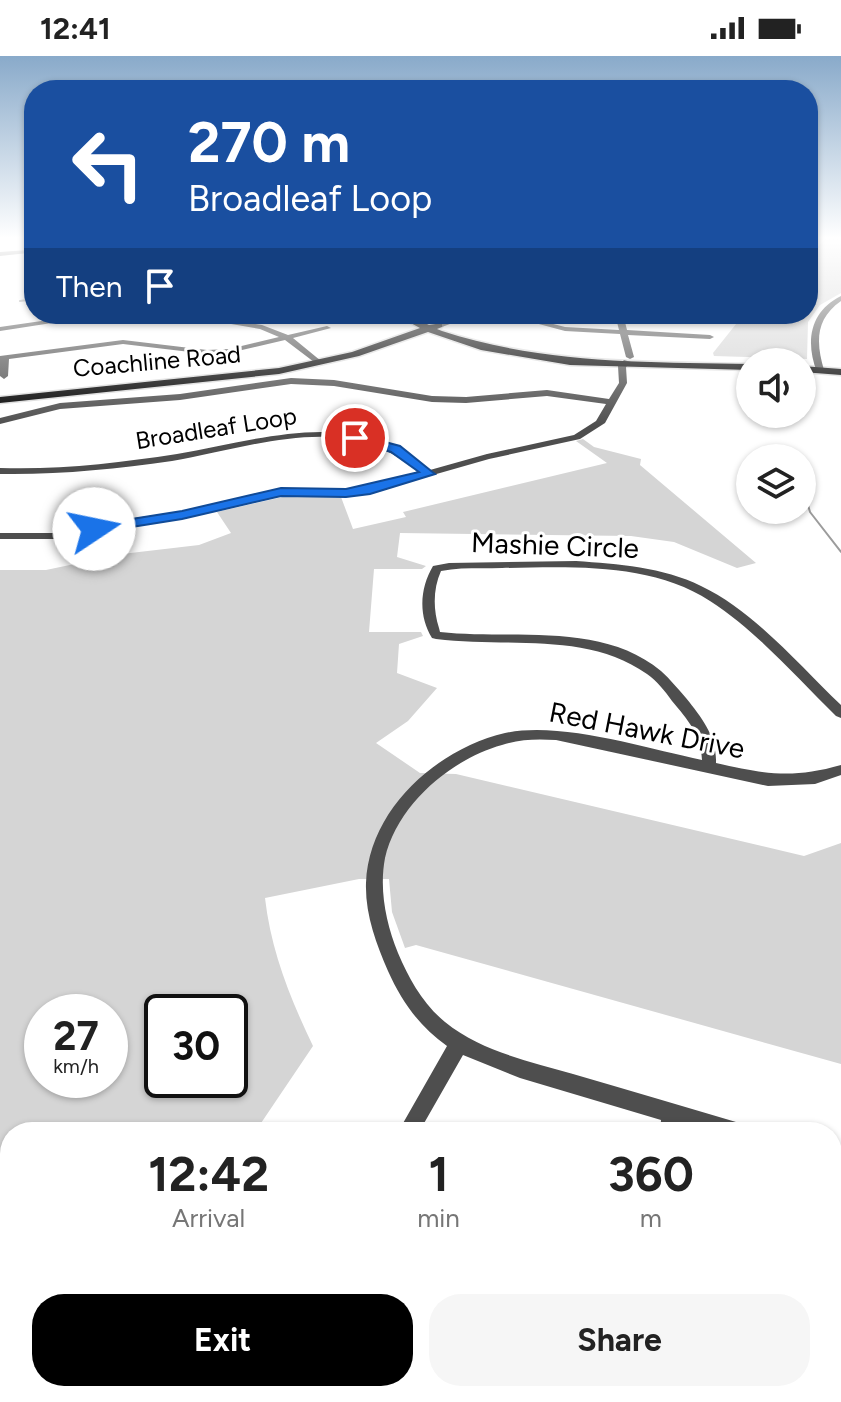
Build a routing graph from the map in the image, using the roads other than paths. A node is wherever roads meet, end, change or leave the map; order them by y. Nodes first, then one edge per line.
1 (835, 302) edge
2 (828, 306) junction
3 (841, 309) edge
4 (818, 320) edge
5 (35, 324) edge
6 (246, 324) edge
7 (426, 324) edge
8 (428, 324) edge
9 (436, 324) edge
10 (438, 324) edge
11 (543, 324) edge
12 (621, 324) edge
13 (815, 324) edge
14 (431, 326) junction
15 (327, 328) dead end
16 (0, 329) edge
17 (622, 333) junction
18 (286, 337) junction
19 (710, 337) dead end
20 (101, 344) junction
21 (3, 358) edge
22 (106, 359) dead end
23 (626, 359) junction
24 (318, 363) junction
25 (736, 364) edge
26 (736, 364) edge
27 (816, 368) edge
28 (819, 368) junction
29 (841, 370) edge
30 (4, 376) dead end
31 (404, 383) dead end
32 (394, 393) junction
33 (0, 400) edge
34 (610, 402) junction
35 (0, 421) edge
36 (0, 471) edge
37 (429, 474) junction
38 (0, 536) edge
39 (841, 713) edge
40 (709, 767) junction
41 (841, 770) edge
42 (459, 1043) junction
43 (414, 1122) edge
44 (671, 1122) edge

1 - 2 street
2 - 3 street
2 - 4 street
5 - 16 street
6 - 18 street
7 - 14 main road
8 - 14 main road
9 - 14 street
10 - 14 street
11 - 17 street
12 - 17 street
13 - 28 street
14 - 23 main road
14 - 24 main road, Coachline Road
15 - 18 street
17 - 19 street
17 - 23 street
18 - 20 street
18 - 24 street
20 - 21 street
20 - 22 street
21 - 30 street
23 - 25 main road
23 - 26 main road
23 - 34 street
23 - 34 street
24 - 33 main road, Coachline Road
27 - 28 main road
28 - 29 main road
31 - 32 street
32 - 34 street
32 - 35 street
34 - 37 street
36 - 37 street, Broadleaf Loop
37 - 38 street
39 - 40 street, Mashie Circle
40 - 41 street, Red Hawk Drive
40 - 42 street, Red Hawk Drive
42 - 43 street
42 - 44 street, Red Hawk Drive

